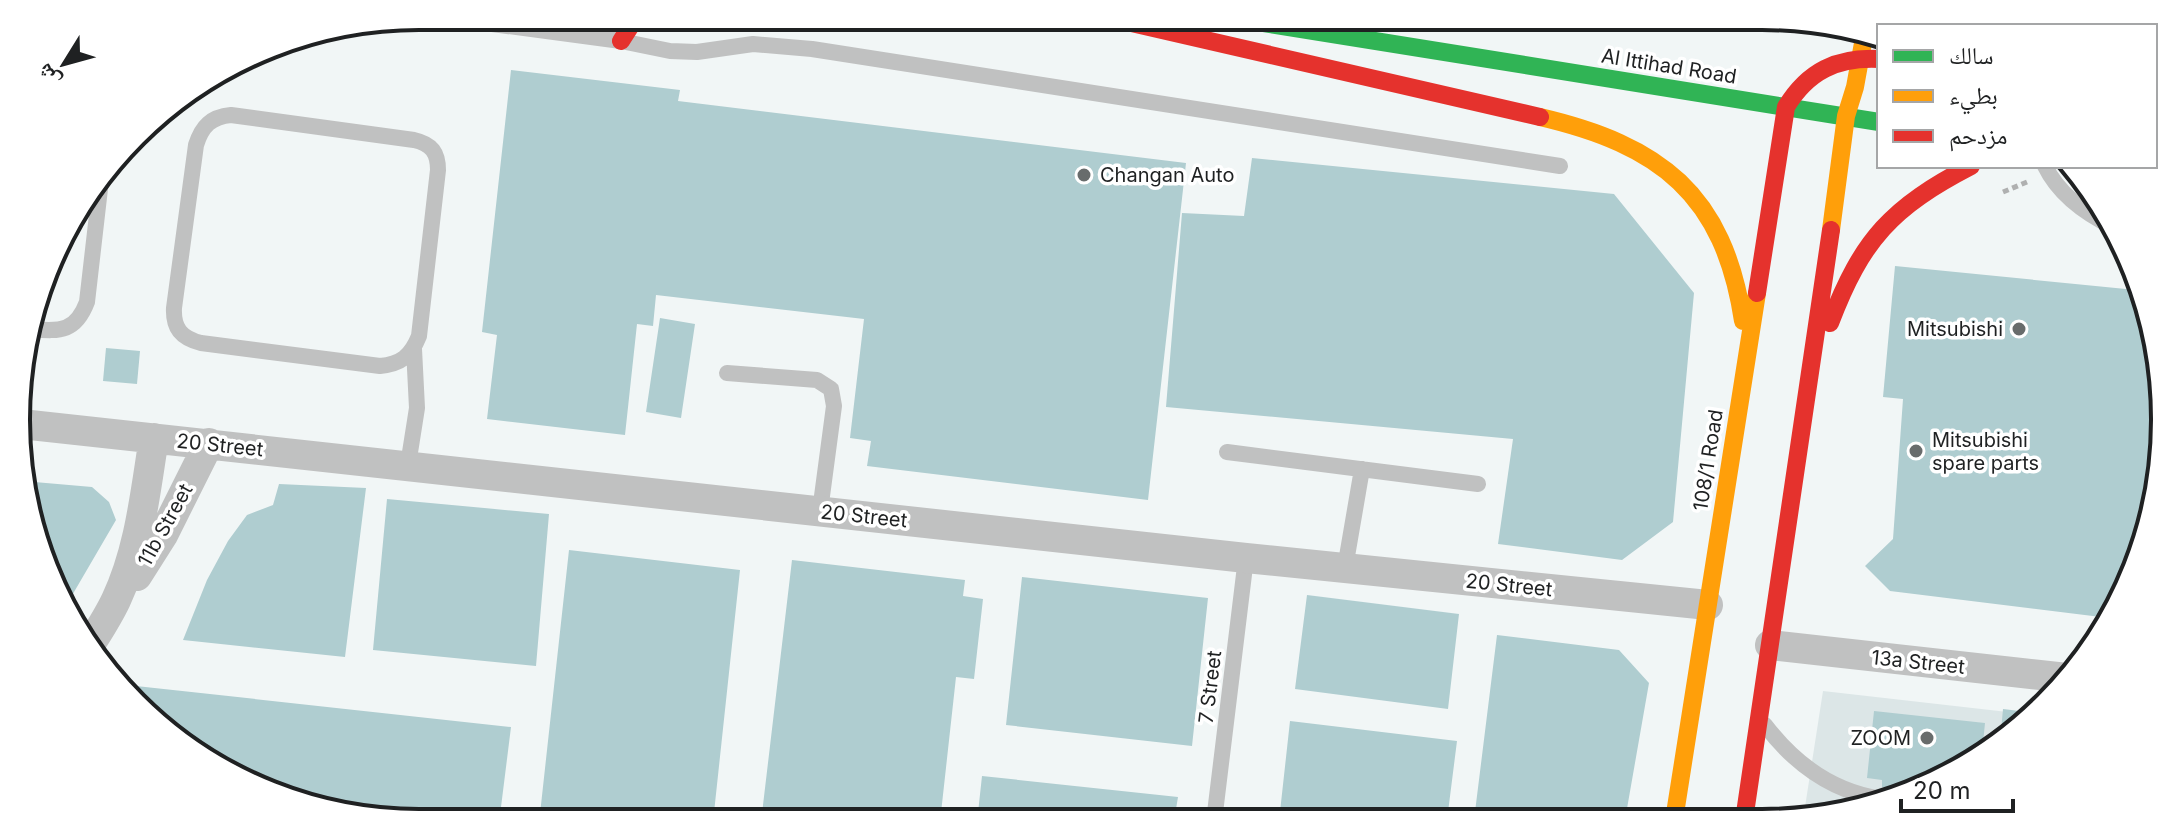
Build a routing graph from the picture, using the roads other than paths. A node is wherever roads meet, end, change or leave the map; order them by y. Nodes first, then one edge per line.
1 (538, 30) edge
2 (628, 30) edge
3 (1162, 30) edge
4 (1303, 30) edge
5 (621, 41) junction
6 (1870, 59) edge
7 (1786, 107) junction
8 (1846, 116) junction
9 (1877, 122) edge
10 (1560, 166) dead end
11 (1967, 168) edge
12 (2046, 168) edge
13 (99, 199) edge
14 (2094, 218) edge
15 (41, 329) edge
16 (414, 349) junction
17 (1745, 363) junction
18 (727, 373) dead end
19 (1809, 377) junction
20 (30, 425) edge
21 (154, 438) junction
22 (209, 443) junction
23 (1227, 452) dead end
24 (408, 465) junction
25 (1362, 469) junction
26 (1478, 484) dead end
27 (820, 511) junction
28 (1246, 558) junction
29 (1345, 568) junction
30 (115, 602) junction
31 (1708, 605) junction
32 (96, 635) edge
33 (1770, 645) junction
34 (2054, 677) edge
35 (1759, 717) junction
36 (1862, 796) edge
37 (1215, 809) edge
38 (1676, 809) edge
39 (1746, 809) edge

1 - 5 lane
2 - 5 main road
3 - 17 main road
4 - 7 main road, Al Ittihad Road
5 - 10 lane
6 - 7 main road
6 - 8 main road
7 - 8 main road, Al Ittihad Road
7 - 17 main road, 108/1 Road
8 - 9 main road, Al Ittihad Road
8 - 19 main road
11 - 19 main road
12 - 14 lane
13 - 15 lane
16 - 16 lane
16 - 24 lane
17 - 31 main road, 108/1 Road
18 - 27 lane
19 - 33 main road
20 - 21 street, 20 Street
21 - 22 street, 20 Street
21 - 30 street, 11b Street
22 - 24 street, 20 Street
22 - 30 street, 11b Street
23 - 25 lane
24 - 27 street, 20 Street
25 - 26 lane
25 - 29 lane
27 - 28 street, 20 Street
28 - 29 street, 20 Street
28 - 37 lane, 7 Street
29 - 31 street, 20 Street
30 - 32 street, 11b Street
31 - 38 main road, 108/1 Road
33 - 34 street, 13a Street
33 - 35 main road
35 - 36 lane
35 - 39 main road

